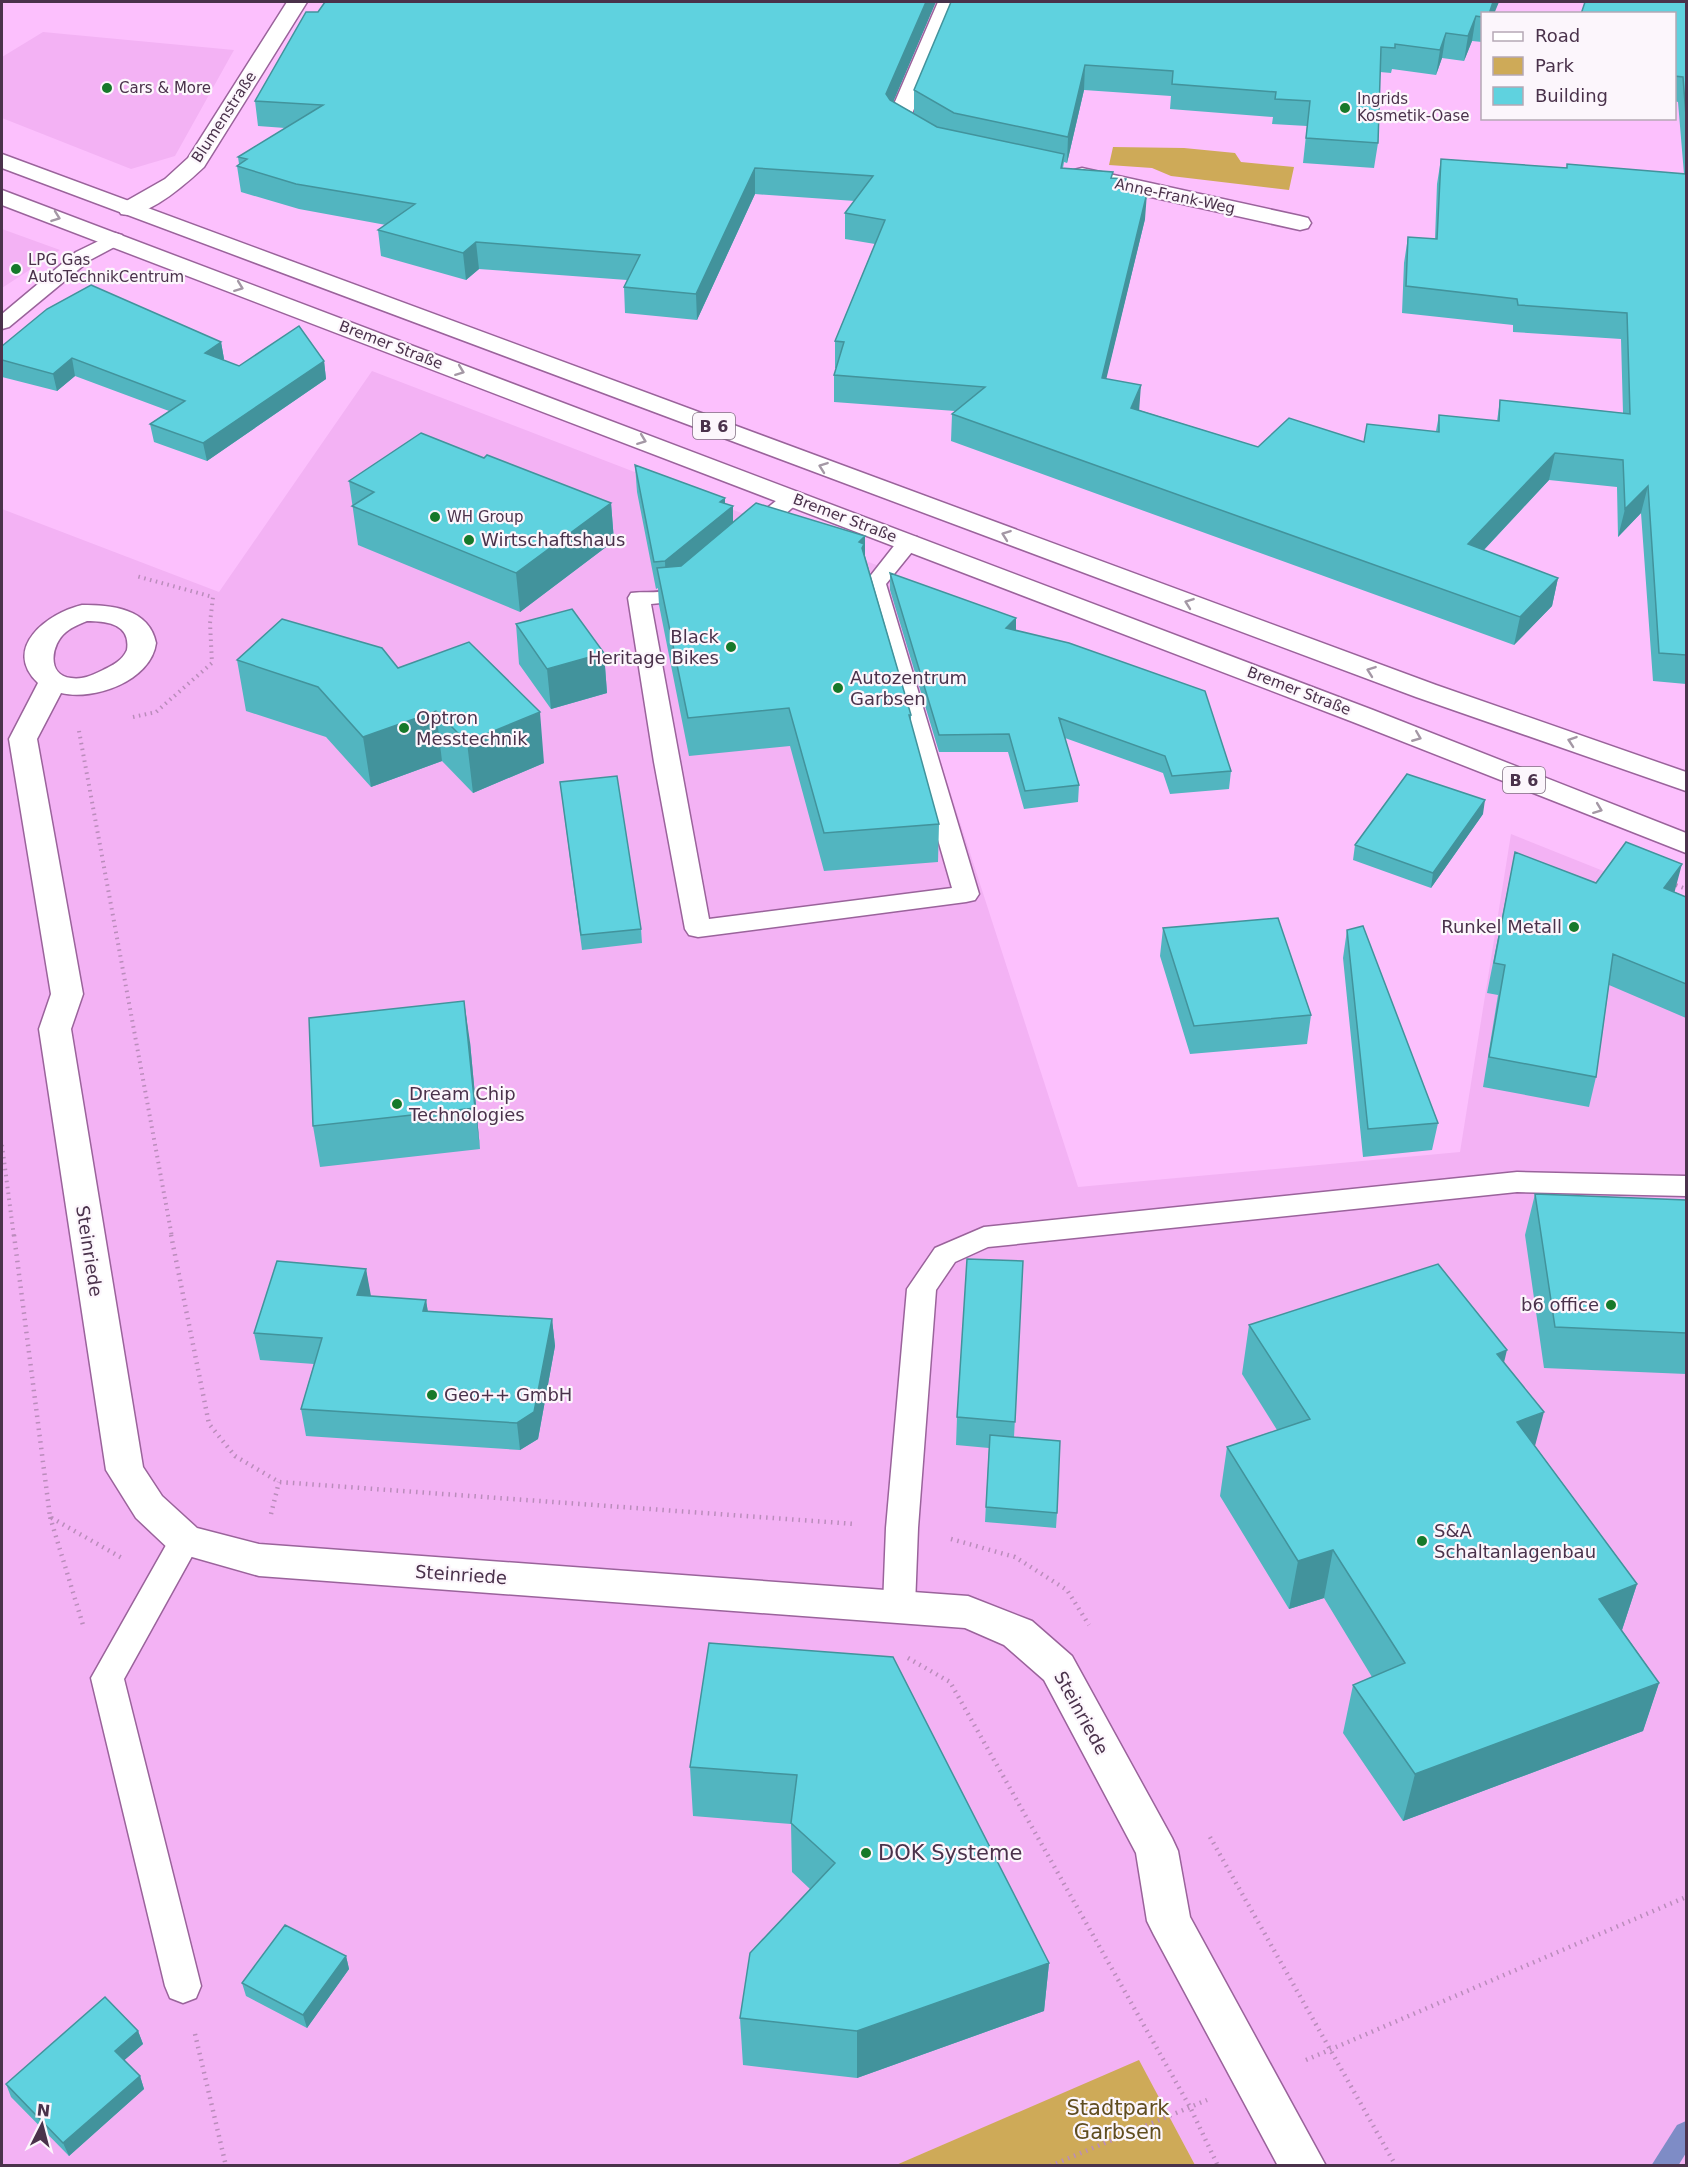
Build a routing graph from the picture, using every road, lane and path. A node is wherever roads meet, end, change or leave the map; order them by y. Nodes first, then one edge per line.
1 (297, 2) edge
2 (948, 2) edge
3 (945, 145) edge
4 (2, 161) edge
5 (1060, 170) edge
6 (2, 197) edge
7 (129, 209) junction
8 (1300, 223) dead end
9 (115, 239) junction
10 (2, 302) edge
11 (21, 307) junction
12 (2, 323) edge
13 (793, 497) junction
14 (909, 542) junction
15 (732, 547) edge
16 (706, 568) edge
17 (129, 574) dead end
18 (50, 686) dead end
19 (123, 719) dead end
20 (89, 726) dead end
21 (1686, 782) edge
22 (1686, 844) edge
23 (2, 1145) edge
24 (1686, 1186) edge
25 (50, 1517) junction
26 (902, 1528) junction
27 (185, 1540) junction
28 (162, 1581) junction
29 (899, 1606) junction
30 (1094, 1633) dead end
31 (902, 1656) dead end
32 (107, 1678) junction
33 (1210, 1836) dead end
34 (1686, 1897) edge
35 (183, 1986) joint
36 (1331, 2050) junction
37 (1258, 2082) junction
38 (1190, 2107) junction
39 (226, 2166) edge
40 (1050, 2166) edge
41 (1218, 2166) edge
42 (1303, 2166) edge
43 (1396, 2166) edge

1 - 7 main road, Blumenstraße
2 - 3 main road
4 - 7 main road, B 6
5 - 8 main road, Anne-Frank-Weg
6 -> 9 main road, Bremer Straße / B 6
21 -> 7 main road, B 6
9 - 11 lane
9 -> 13 main road, Bremer Straße / B 6
10 - 11 lane
11 - 12 lane
13 - 14 main road, Bremer Straße / B 6
13 - 15 lane
14 - 16 lane
14 -> 22 main road, Bremer Straße / B 6
17 - 19 path
18 - 27 main road, Steinriede
20 - 26 path
23 - 25 path
24 - 26 lane
25 - 28 path
25 - 32 path
26 - 29 lane
26 - 30 path
27 - 28 lane
27 - 29 main road, Steinriede
28 - 32 lane
29 - 37 main road, Steinriede
31 - 38 path
32 - 35 lane
33 - 36 path
34 - 36 path
35 - 39 path
36 - 37 path
36 - 43 path
37 - 38 path
37 - 42 main road, Steinriede
38 - 40 path
38 - 41 path

